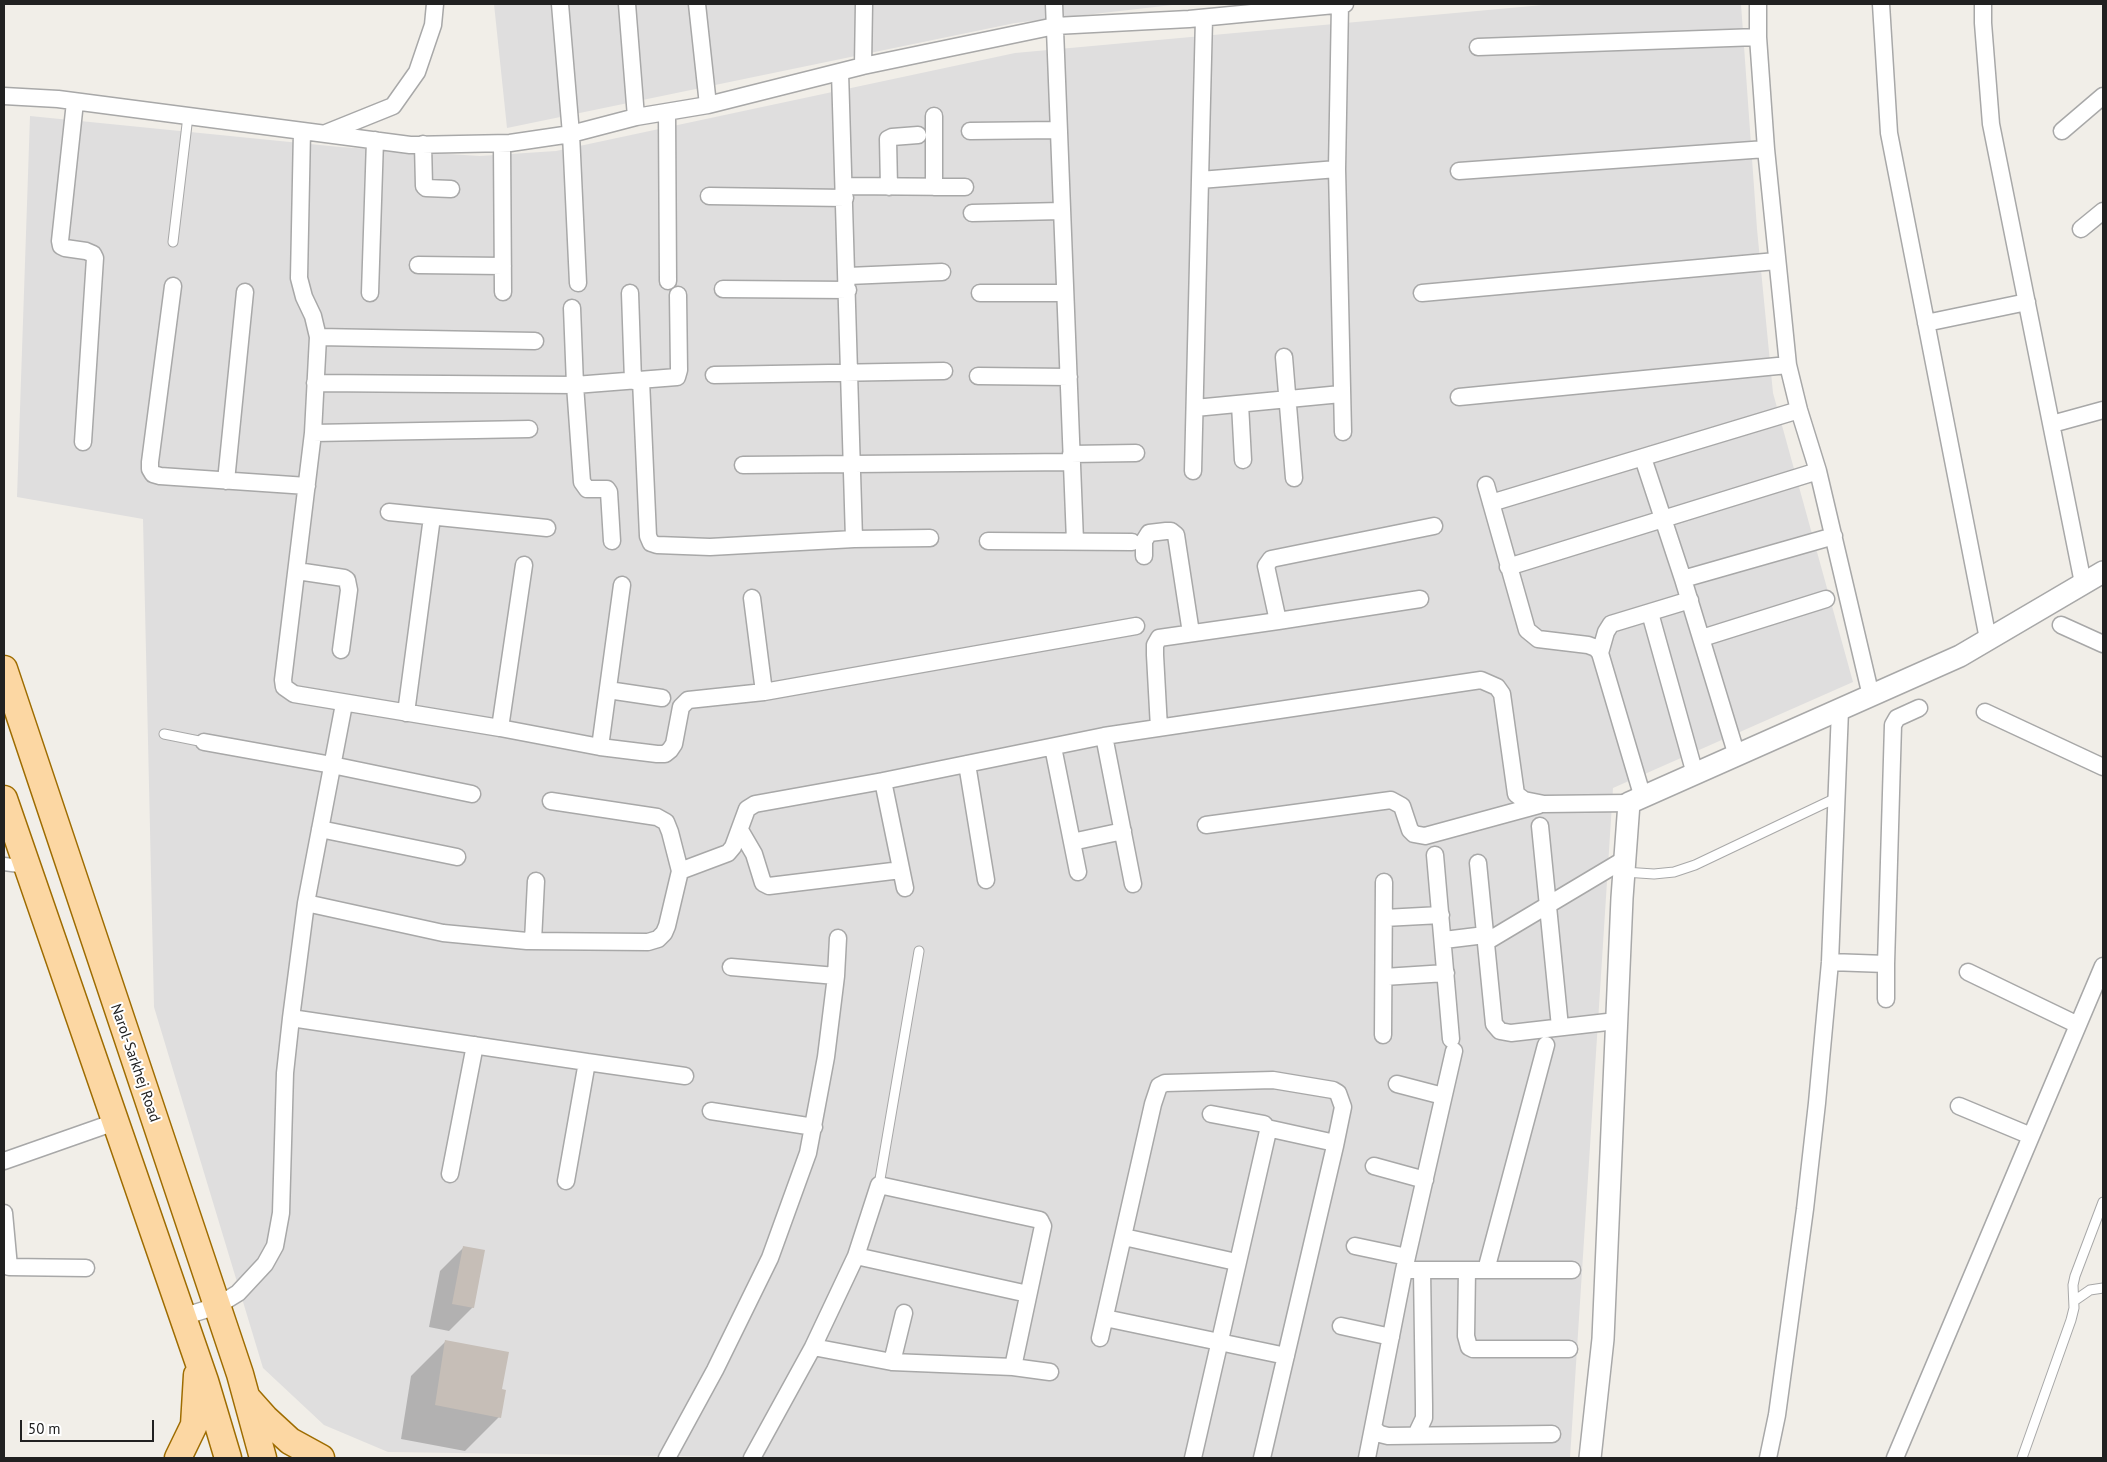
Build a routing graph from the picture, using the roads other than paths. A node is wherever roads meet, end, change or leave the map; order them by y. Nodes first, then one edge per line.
1 (435, 4) edge
2 (560, 4) edge
3 (627, 4) edge
4 (697, 4) edge
5 (864, 4) edge
6 (1054, 4) edge
7 (1340, 4) edge
8 (1345, 4) edge
9 (1758, 4) edge
10 (1881, 4) edge
11 (1983, 4) edge
12 (1322, 5) edge
13 (1257, 8) edge
14 (1204, 18) junction
15 (1055, 26) junction
16 (1758, 37) junction
17 (1478, 47) dead end
18 (863, 66) junction
19 (840, 72) junction
20 (4, 96) edge
21 (2103, 96) edge
22 (75, 102) junction
23 (708, 105) junction
24 (667, 112) junction
25 (188, 116) junction
26 (934, 116) dead end
27 (636, 117) junction
28 (1059, 130) junction
29 (2062, 130) dead end
30 (302, 131) junction
31 (970, 131) dead end
32 (324, 134) junction
33 (571, 134) junction
34 (918, 135) dead end
35 (375, 140) junction
36 (423, 144) junction
37 (502, 144) junction
38 (1766, 149) junction
39 (1337, 169) junction
40 (1459, 171) dead end
41 (1200, 180) junction
42 (889, 187) junction
43 (934, 187) junction
44 (965, 187) dead end
45 (451, 189) dead end
46 (844, 192) junction
47 (709, 196) dead end
48 (1062, 211) junction
49 (2103, 211) edge
50 (972, 213) dead end
51 (2081, 229) dead end
52 (173, 242) dead end
53 (1776, 261) junction
54 (418, 265) dead end
55 (502, 266) junction
56 (942, 272) dead end
57 (668, 281) dead end
58 (578, 283) dead end
59 (848, 283) junction
60 (173, 286) dead end
61 (723, 289) dead end
62 (245, 292) dead end
63 (503, 292) dead end
64 (370, 293) dead end
65 (630, 293) dead end
66 (980, 293) dead end
67 (1065, 293) junction
68 (1422, 293) dead end
69 (678, 296) dead end
70 (2027, 302) junction
71 (572, 308) dead end
72 (1926, 323) junction
73 (318, 337) junction
74 (535, 341) dead end
75 (1284, 357) dead end
76 (1788, 364) junction
77 (944, 371) dead end
78 (850, 373) junction
79 (714, 375) dead end
80 (978, 376) dead end
81 (1068, 377) junction
82 (637, 381) junction
83 (316, 383) junction
84 (575, 385) junction
85 (1341, 394) junction
86 (1459, 398) dead end
87 (1287, 399) junction
88 (1240, 404) junction
89 (1195, 408) junction
90 (1799, 410) junction
91 (2103, 410) edge
92 (2052, 424) junction
93 (529, 429) dead end
94 (1343, 432) dead end
95 (313, 433) junction
96 (83, 442) dead end
97 (1136, 453) dead end
98 (1072, 458) junction
99 (1643, 458) junction
100 (1243, 460) dead end
101 (853, 464) junction
102 (743, 465) dead end
103 (1193, 471) dead end
104 (1818, 471) junction
105 (1294, 478) dead end
106 (226, 481) junction
107 (1486, 485) dead end
108 (307, 486) junction
109 (1491, 503) junction
110 (389, 512) dead end
111 (432, 517) junction
112 (1662, 520) junction
113 (1434, 526) dead end
114 (547, 528) dead end
115 (1834, 536) junction
116 (930, 538) dead end
117 (854, 539) junction
118 (612, 541) dead end
119 (988, 541) dead end
120 (1075, 541) junction
121 (1132, 542) dead end
122 (1144, 556) dead end
123 (524, 565) dead end
124 (1508, 567) junction
125 (297, 571) junction
126 (2103, 572) edge
127 (1683, 579) junction
128 (2083, 584) junction
129 (622, 585) dead end
130 (752, 598) dead end
131 (1420, 599) dead end
132 (1826, 599) dead end
133 (1690, 600) junction
134 (1650, 613) junction
135 (1278, 621) junction
136 (2061, 624) dead end
137 (1136, 626) dead end
138 (1191, 633) junction
139 (1702, 638) junction
140 (1988, 639) junction
141 (2103, 644) edge
142 (341, 650) dead end
143 (1600, 653) junction
144 (4, 669) edge
145 (608, 690) junction
146 (764, 692) junction
147 (1871, 696) junction
148 (662, 698) dead end
149 (344, 704) junction
150 (1919, 708) dead end
151 (1840, 710) junction
152 (1985, 712) dead end
153 (406, 713) junction
154 (500, 728) junction
155 (1159, 728) junction
156 (164, 734) dead end
157 (1104, 736) junction
158 (204, 742) joint
159 (600, 747) junction
160 (1053, 747) junction
161 (1737, 756) junction
162 (967, 764) junction
163 (332, 765) junction
164 (2103, 767) edge
165 (1696, 774) junction
166 (883, 781) junction
167 (472, 794) dead end
168 (4, 798) edge
169 (1836, 798) junction
170 (1636, 800) junction
171 (551, 801) dead end
172 (1544, 804) junction
173 (1206, 825) dead end
174 (1540, 826) dead end
175 (320, 829) junction
176 (740, 830) junction
177 (1123, 831) junction
178 (1072, 842) junction
179 (1435, 855) dead end
180 (457, 857) dead end
181 (1478, 863) dead end
182 (1624, 865) junction
183 (901, 870) junction
184 (680, 871) junction
185 (21, 872) edge
186 (1078, 872) dead end
187 (72, 873) junction
188 (986, 880) dead end
189 (536, 881) dead end
190 (1384, 882) dead end
191 (1134, 884) dead end
192 (904, 888) dead end
193 (306, 903) junction
194 (1548, 904) junction
195 (1441, 915) junction
196 (1384, 918) junction
197 (838, 938) dead end
198 (1485, 938) junction
199 (1444, 940) junction
200 (533, 941) junction
201 (918, 951) dead end
202 (1830, 962) junction
203 (1886, 964) junction
204 (730, 966) dead end
205 (2103, 966) edge
206 (1968, 972) dead end
207 (1446, 973) junction
208 (836, 976) junction
209 (1384, 977) junction
210 (1886, 999) dead end
211 (291, 1018) junction
212 (1616, 1020) junction
213 (2078, 1025) junction
214 (1560, 1027) junction
215 (1383, 1035) dead end
216 (475, 1045) junction
217 (1546, 1046) dead end
218 (587, 1062) junction
219 (685, 1076) dead end
220 (1398, 1084) dead end
221 (1444, 1096) junction
222 (1958, 1106) dead end
223 (711, 1111) dead end
224 (1211, 1114) dead end
225 (114, 1122) junction
226 (814, 1127) junction
227 (1268, 1128) junction
228 (2031, 1136) junction
229 (1335, 1143) junction
230 (4, 1161) edge
231 (1374, 1166) dead end
232 (450, 1174) dead end
233 (1425, 1180) junction
234 (566, 1181) dead end
235 (879, 1185) junction
236 (2103, 1206) edge
237 (4, 1213) edge
238 (1124, 1237) junction
239 (1355, 1246) dead end
240 (856, 1256) junction
241 (1236, 1262) junction
242 (1406, 1263) junction
243 (86, 1268) dead end
244 (1422, 1270) junction
245 (1467, 1270) junction
246 (1486, 1270) junction
247 (1572, 1270) dead end
248 (2103, 1288) edge
249 (1028, 1294) junction
250 (2074, 1301) junction
251 (216, 1306) junction
252 (904, 1314) dead end
253 (182, 1316) junction
254 (1105, 1318) junction
255 (1341, 1326) dead end
256 (1391, 1337) junction
257 (1100, 1338) dead end
258 (1218, 1343) junction
259 (813, 1347) junction
260 (1569, 1349) dead end
261 (1286, 1356) junction
262 (198, 1362) junction
263 (892, 1362) junction
264 (1013, 1367) junction
265 (1050, 1372) dead end
266 (246, 1397) junction
267 (1373, 1428) junction
268 (1552, 1434) dead end
269 (1416, 1435) junction
270 (178, 1458) edge
271 (228, 1458) edge
272 (263, 1458) edge
273 (320, 1458) edge
274 (666, 1458) edge
275 (752, 1458) edge
276 (1193, 1458) edge
277 (1262, 1458) edge
278 (1367, 1458) edge
279 (1590, 1458) edge
280 (1768, 1458) edge
281 (1895, 1458) edge
282 (2022, 1458) edge

1 - 32 street
2 - 33 street
3 - 27 street
4 - 23 street
5 - 18 street
6 - 15 street
7 - 8 street
7 - 12 street
7 - 39 street
9 - 16 street
10 - 72 street
11 - 70 street
12 - 13 street
13 - 14 street
14 - 15 street
14 - 41 street
15 - 18 street
15 - 28 street
16 - 17 street
16 - 38 street
18 - 19 street
19 - 23 street
19 - 46 street
20 - 22 street
21 - 29 street
22 - 25 street
22 - 96 street
23 - 24 street
24 - 27 street
24 - 57 street
25 - 30 street
25 - 52 lane
26 - 43 street
27 - 33 street
28 - 31 street
28 - 48 street
30 - 32 street
30 - 73 street
32 - 35 street
33 - 37 street
33 - 58 street
34 - 42 street
35 - 36 street
35 - 64 street
36 - 37 street
36 - 45 street
37 - 55 street
38 - 40 street
38 - 53 street
39 - 41 street
39 - 85 street
41 - 89 street
42 - 43 street
42 - 46 street
43 - 44 street
46 - 47 street
46 - 59 street
48 - 50 street
48 - 67 street
49 - 51 street
53 - 68 street
53 - 76 street
54 - 55 street
55 - 63 street
56 - 59 street
59 - 61 street
59 - 78 street
60 - 106 street
62 - 106 street
65 - 82 street
66 - 67 street
67 - 81 street
69 - 82 street
70 - 72 street
70 - 92 street
71 - 84 street
72 - 140 street
73 - 74 street
73 - 83 street
75 - 87 street
76 - 86 street
76 - 90 street
77 - 78 street
78 - 79 street
78 - 101 street
80 - 81 street
81 - 98 street
82 - 84 street
82 - 117 street
83 - 84 street
83 - 95 street
84 - 118 street
85 - 87 street
85 - 94 street
87 - 88 street
87 - 105 street
88 - 89 street
88 - 100 street
89 - 103 street
90 - 99 street
90 - 104 street
91 - 92 street
92 - 128 street
93 - 95 street
95 - 108 street
97 - 98 street
98 - 101 street
98 - 120 street
99 - 109 street
99 - 112 street
101 - 102 street
101 - 117 street
104 - 112 street
104 - 115 street
106 - 108 street
107 - 109 street
108 - 125 street
109 - 124 street
110 - 111 street
111 - 114 street
111 - 153 street
112 - 124 street
112 - 127 street
113 - 135 street
115 - 127 street
115 - 147 street
116 - 117 street
119 - 120 street
120 - 121 street
122 - 138 street
123 - 154 street
124 - 143 street
125 - 142 street
125 - 149 street
126 - 128 street
127 - 133 street
128 - 140 street
129 - 145 street
130 - 146 street
131 - 135 street
132 - 139 street
133 - 134 street
133 - 139 street
134 - 143 street
134 - 165 street
135 - 138 street
136 - 141 street
137 - 146 street
138 - 155 street
139 - 161 street
140 - 147 street
143 - 170 street
144 - 187 main road, Narol-Sarkhej Road
145 - 148 street
145 - 159 street
146 - 159 street
147 - 151 street
149 - 153 street
149 - 163 street
150 - 203 street
151 - 161 street
151 - 169 street
152 - 164 street
153 - 154 street
154 - 159 street
155 - 157 street
155 - 172 street
156 - 158 lane
157 - 160 street
157 - 177 street
158 - 163 street
160 - 162 street
160 - 178 street
161 - 165 street
162 - 166 street
162 - 188 street
163 - 167 street
163 - 175 street
165 - 170 street
166 - 176 street
166 - 183 street
168 - 185 main road
169 - 182 lane
169 - 202 street
170 - 172 street
170 - 182 street
171 - 184 street
172 - 173 street
174 - 194 street
175 - 180 street
175 - 193 street
176 - 183 street
176 - 184 street
177 - 178 street
177 - 191 street
178 - 186 street
179 - 195 street
181 - 198 street
182 - 194 street
182 - 212 street
183 - 192 street
184 - 200 street
185 - 187 main road
185 - 225 main road
187 - 251 main road, Narol-Sarkhej Road
189 - 200 street
190 - 196 street
193 - 200 street
193 - 211 street
194 - 198 street
194 - 214 street
195 - 196 street
195 - 199 street
196 - 209 street
197 - 208 street
198 - 199 street
198 - 214 street
199 - 207 street
201 - 235 lane
202 - 203 street
202 - 280 street
203 - 210 street
204 - 208 street
205 - 213 street
206 - 213 street
207 - 209 street
207 - 221 street
208 - 226 street
209 - 215 street
211 - 216 street
211 - 251 street
212 - 214 street
212 - 279 street
213 - 228 street
216 - 218 street
216 - 232 street
217 - 246 street
218 - 219 street
218 - 234 street
220 - 221 street
221 - 233 street
222 - 228 street
223 - 226 street
224 - 227 street
225 - 230 street
225 - 253 main road
226 - 274 street
227 - 229 street
227 - 241 street
228 - 281 street
229 - 238 street
229 - 261 street
231 - 233 street
233 - 242 street
235 - 240 street
235 - 249 street
236 - 250 lane
237 - 243 street
238 - 241 street
238 - 254 street
239 - 242 street
240 - 249 street
240 - 259 street
241 - 258 street
242 - 244 street
242 - 256 street
244 - 245 street
244 - 269 street
245 - 246 street
245 - 260 street
246 - 247 street
248 - 250 lane
249 - 264 street
250 - 282 lane
251 - 253 street
251 - 266 main road, Narol-Sarkhej Road
252 - 263 street
253 - 262 main road
254 - 257 street
254 - 258 street
255 - 256 street
256 - 267 street
258 - 261 street
258 - 276 street
259 - 263 street
259 - 275 street
261 - 277 street
262 - 270 main road
262 - 271 main road
263 - 264 street
264 - 265 street
266 - 272 main road, Narol-Sarkhej Road
266 - 273 main road
267 - 269 street
267 - 278 street
268 - 269 street

